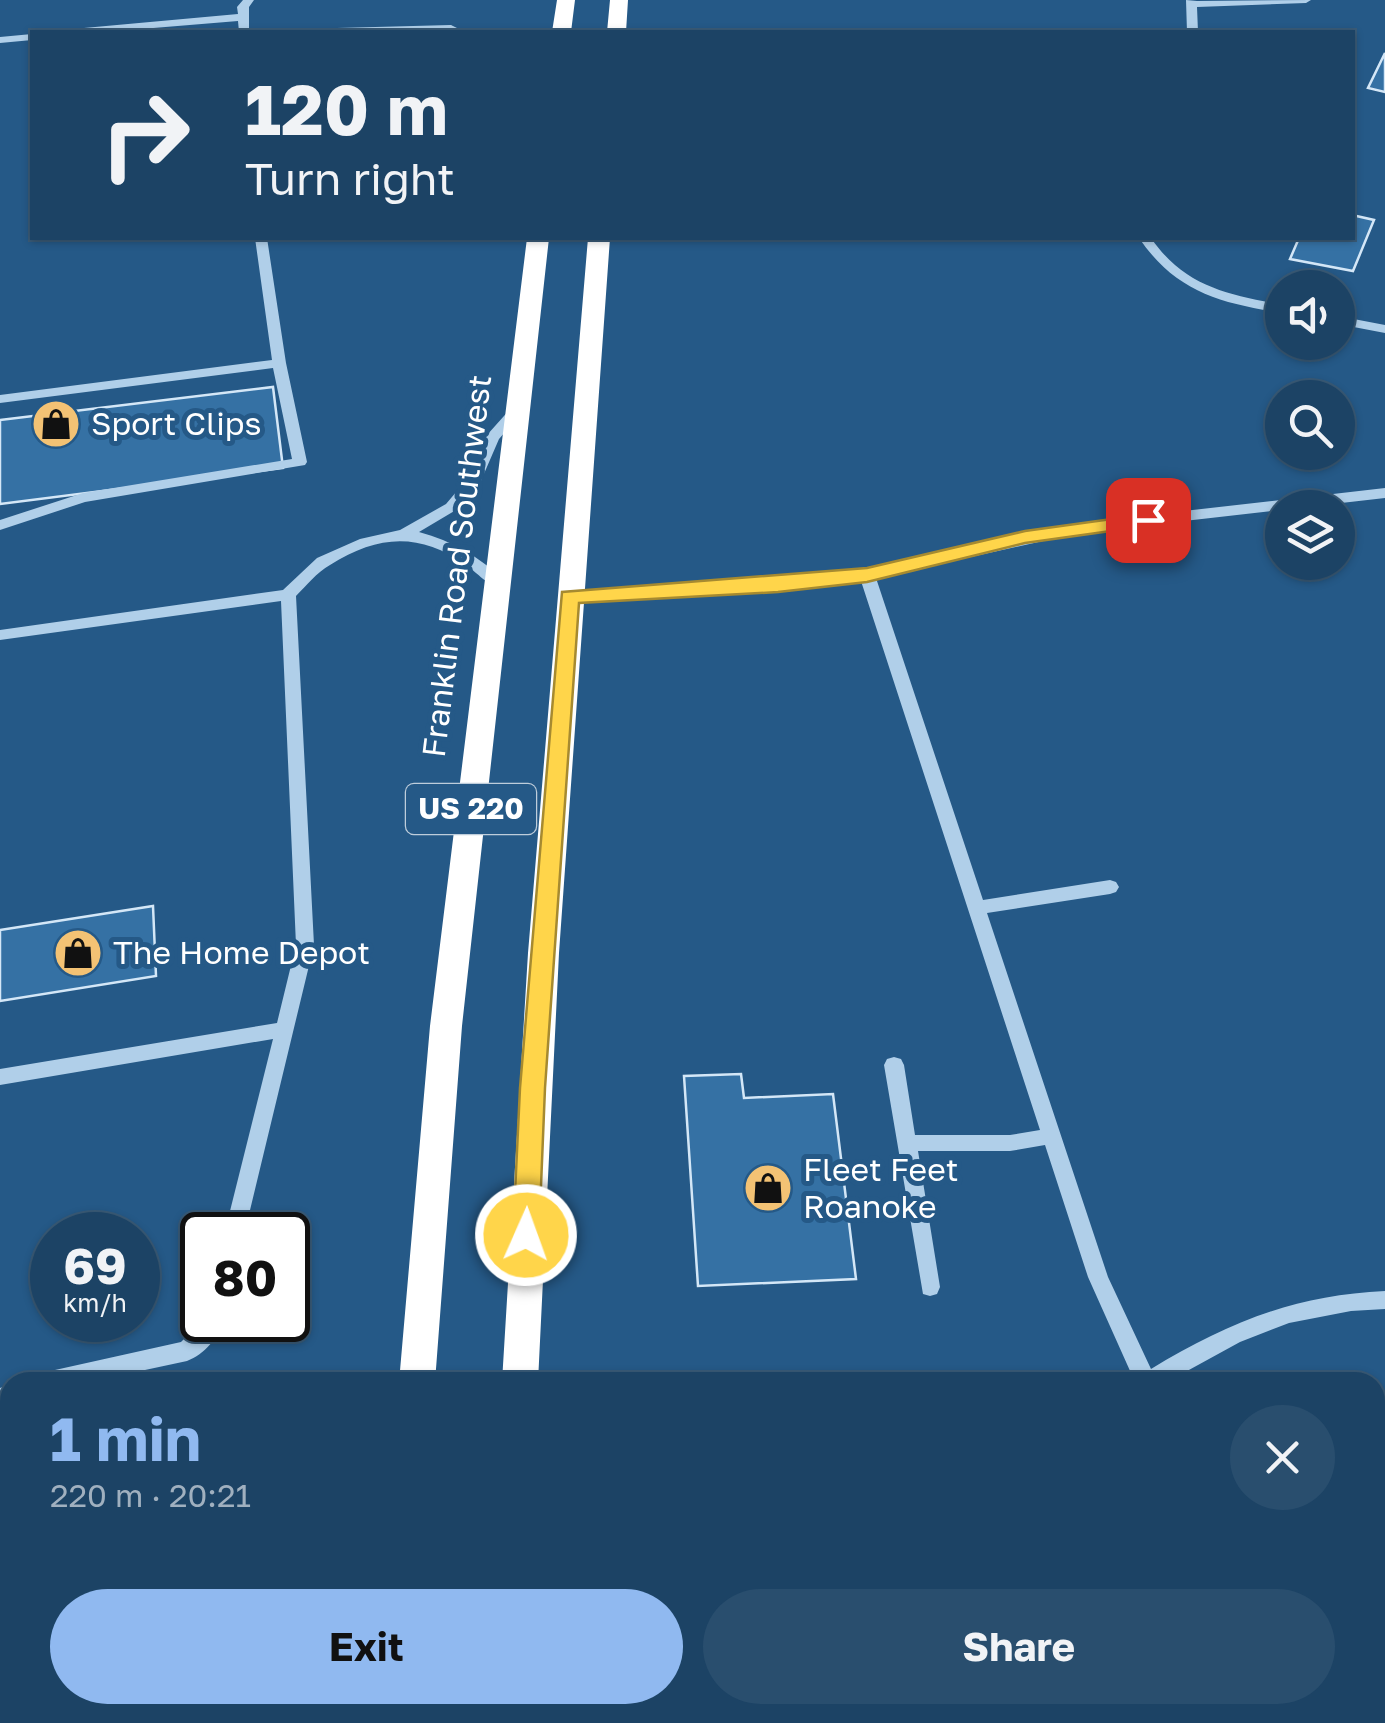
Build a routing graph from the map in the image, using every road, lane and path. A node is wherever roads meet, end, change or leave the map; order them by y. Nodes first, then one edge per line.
1 (248, 0) edge
2 (566, 0) edge
3 (619, 0) edge
4 (1306, 0) edge
5 (1192, 2) edge
6 (243, 17) junction
7 (97, 30) edge
8 (244, 30) edge
9 (562, 30) edge
10 (616, 30) edge
11 (1193, 30) edge
12 (30, 37) edge
13 (0, 40) edge
14 (261, 240) edge
15 (538, 240) edge
16 (599, 240) edge
17 (1146, 240) edge
18 (1265, 305) edge
19 (1355, 323) edge
20 (1385, 329) edge
21 (279, 363) junction
22 (0, 399) edge
23 (518, 410) junction
24 (1385, 493) edge
25 (0, 525) edge
26 (405, 534) junction
27 (867, 575) junction
28 (498, 583) junction
29 (288, 595) junction
30 (569, 597) junction
31 (0, 635) edge
32 (1110, 887) dead end
33 (976, 908) junction
34 (284, 1028) junction
35 (894, 1066) dead end
36 (0, 1077) edge
37 (1052, 1136) junction
38 (907, 1143) junction
39 (240, 1212) edge
40 (930, 1287) dead end
41 (1385, 1300) edge
42 (197, 1342) edge
43 (92, 1372) edge
44 (418, 1372) edge
45 (520, 1372) edge
46 (1143, 1372) edge
47 (1164, 1372) edge

1 - 6 street
2 - 9 highway
3 - 10 highway
4 - 5 street
5 - 11 street
6 - 7 street
6 - 8 street
12 - 13 street
14 - 21 street
15 - 23 highway, Franklin Road Southwest / US 220
16 - 30 highway, US 220
17 - 18 street
19 - 20 street
21 - 22 street
21 - 25 street
23 - 26 street
23 - 28 highway, Franklin Road Southwest / US 220
24 - 27 street
26 - 28 street
26 - 29 street
27 - 30 street
27 - 33 street
28 - 44 highway, Franklin Road Southwest / US 220
29 - 31 street
29 - 34 street
30 - 45 highway, US 220
32 - 33 street
33 - 37 street
34 - 36 street
34 - 39 street
35 - 38 street
37 - 38 street
37 - 46 street
38 - 40 street
41 - 47 street
42 - 43 street

